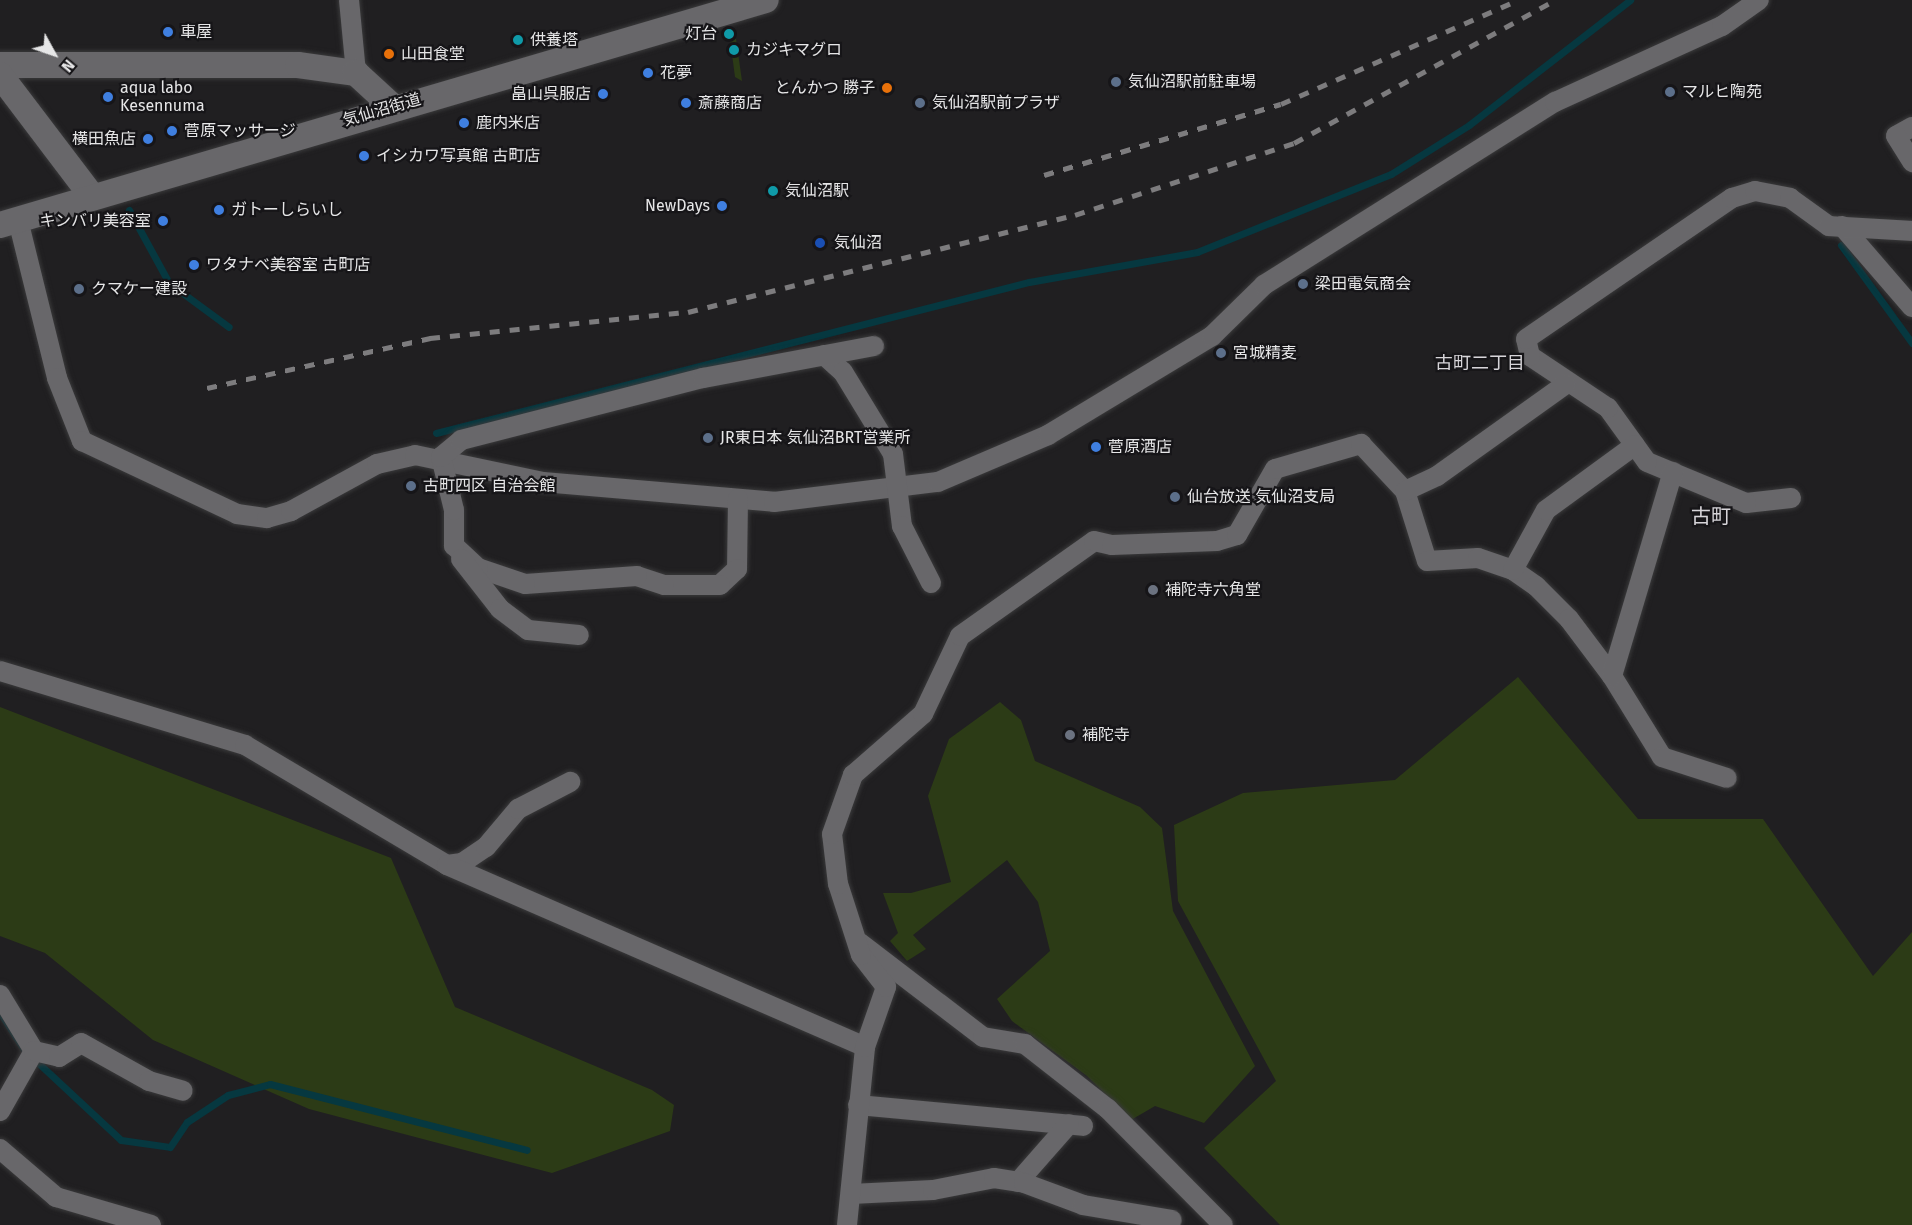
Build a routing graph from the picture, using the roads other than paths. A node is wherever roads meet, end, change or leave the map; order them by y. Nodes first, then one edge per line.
1 (349, 0) edge
2 (766, 0) edge
3 (1759, 0) edge
4 (0, 65) edge
5 (356, 74) junction
6 (0, 75) edge
7 (393, 107) junction
8 (1912, 127) edge
9 (1912, 162) edge
10 (91, 195) junction
11 (9, 223) edge
12 (1842, 226) junction
13 (1912, 231) edge
14 (1912, 307) edge
15 (873, 346) dead end
16 (824, 355) junction
17 (1566, 384) junction
18 (1635, 445) junction
19 (441, 457) junction
20 (1673, 472) junction
21 (901, 486) junction
22 (1405, 491) junction
23 (1791, 498) dead end
24 (738, 499) junction
25 (454, 546) junction
26 (1513, 570) junction
27 (931, 583) dead end
28 (579, 635) dead end
29 (0, 670) edge
30 (1612, 676) junction
31 (1727, 778) dead end
32 (570, 782) dead end
33 (447, 865) junction
34 (856, 940) junction
35 (0, 995) edge
36 (865, 1047) junction
37 (32, 1055) junction
38 (183, 1091) dead end
39 (858, 1105) junction
40 (0, 1111) edge
41 (0, 1149) edge
42 (1018, 1182) junction
43 (851, 1194) junction
44 (1172, 1220) dead end
45 (151, 1225) edge
46 (847, 1225) edge
47 (1223, 1225) edge

1 - 5 street
2 - 7 street, 気仙沼街道
3 - 21 street
4 - 5 street
5 - 7 street
6 - 10 street
7 - 10 street, 気仙沼街道
8 - 9 street
10 - 11 street, 気仙沼街道
11 - 19 street
12 - 13 street
12 - 14 street
12 - 17 street
15 - 16 street
16 - 19 street
16 - 21 street
17 - 18 street
17 - 22 street
18 - 20 street
18 - 26 street
19 - 24 street
19 - 25 street
20 - 23 street
20 - 30 street
21 - 24 street
21 - 27 street
22 - 26 street
22 - 34 street
24 - 25 street
25 - 28 street
26 - 30 street
29 - 33 street
30 - 31 street
32 - 33 street
33 - 36 street
34 - 36 street
34 - 47 street
35 - 37 street
36 - 39 street
37 - 38 street
37 - 40 street
39 - 42 street
39 - 43 street
41 - 45 street
42 - 43 street
42 - 44 street
43 - 46 street

